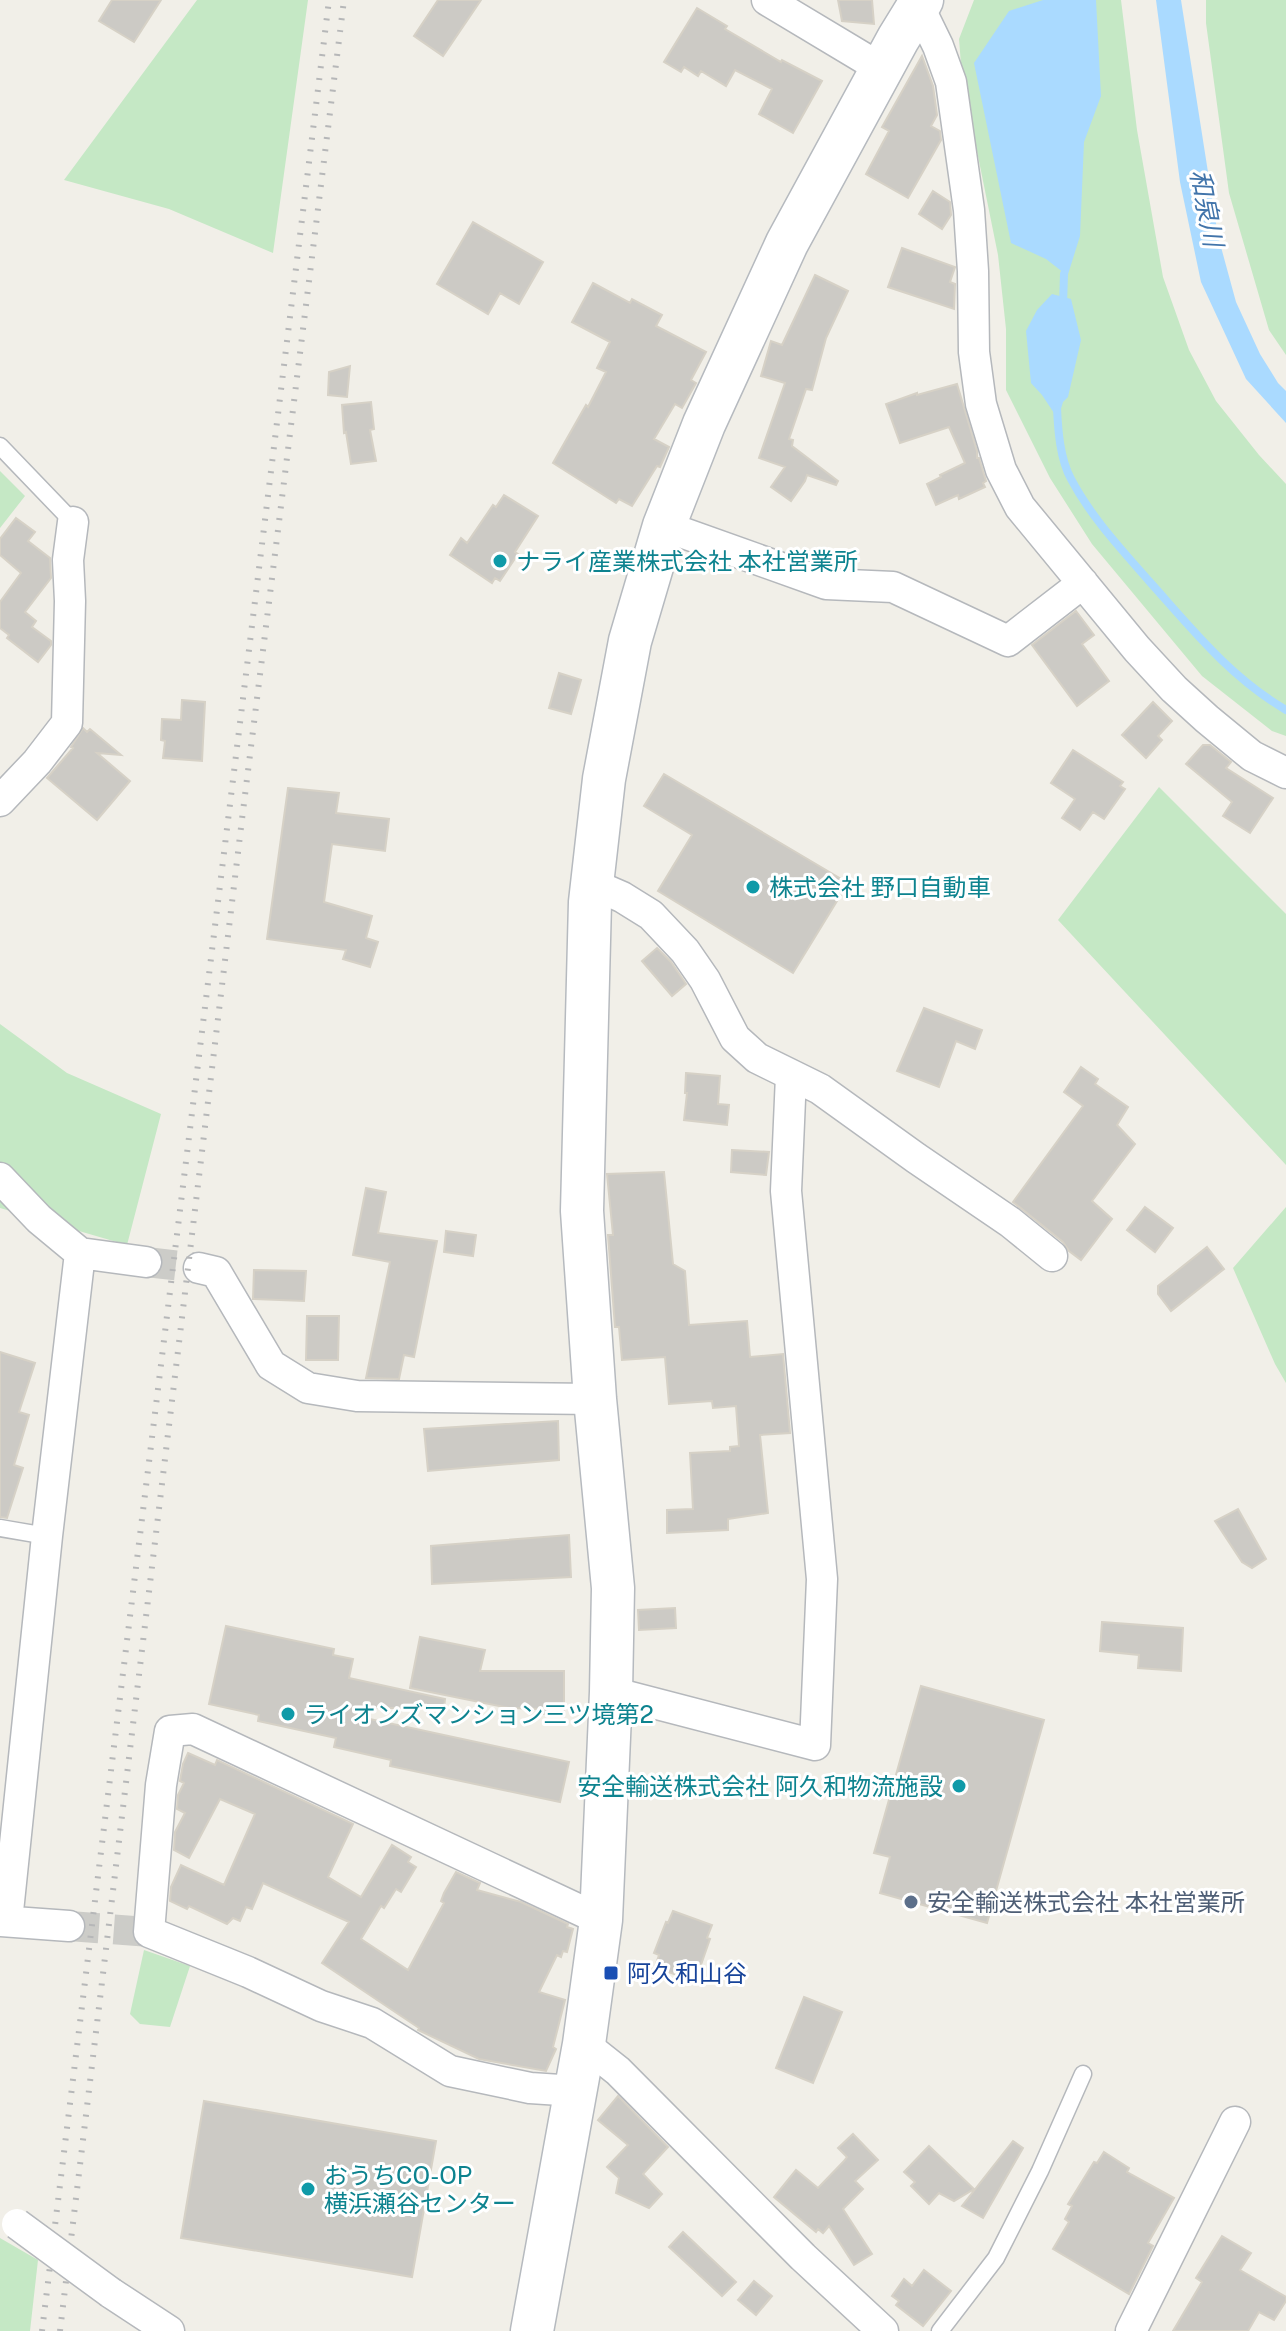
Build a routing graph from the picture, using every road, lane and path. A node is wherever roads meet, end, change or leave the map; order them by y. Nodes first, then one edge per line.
1 (767, 0) edge
2 (920, 3) edge
3 (882, 69) junction
4 (0, 446) edge
5 (73, 522) joint
6 (664, 526) junction
7 (1083, 583) junction
8 (1286, 773) edge
9 (0, 801) edge
10 (592, 884) junction
11 (791, 1076) junction
12 (0, 1178) edge
13 (80, 1253) junction
14 (1052, 1256) dead end
15 (146, 1262) tunnel mouth
16 (199, 1268) tunnel mouth
17 (595, 1399) junction
18 (0, 1528) edge
19 (47, 1536) junction
20 (611, 1692) junction
21 (601, 1920) junction
22 (4, 1921) edge
23 (69, 1926) tunnel mouth
24 (584, 2044) junction
25 (1083, 2074) dead end
26 (576, 2091) junction
27 (1235, 2122) dead end
28 (8, 2217) edge
29 (169, 2331) edge
30 (532, 2331) edge
31 (883, 2331) edge
32 (940, 2331) edge
33 (1131, 2331) edge

1 - 3 street
2 - 3 street
2 - 7 street
3 - 6 street
4 - 5 lane
5 - 9 street
6 - 7 street
6 - 10 street
7 - 8 street
10 - 11 street
10 - 17 street
11 - 14 street
11 - 20 street
12 - 13 street
13 - 15 street
13 - 19 street
16 - 17 street
17 - 20 street
18 - 19 lane
19 - 22 street
20 - 21 street
21 - 24 street
21 - 26 street
22 - 23 street
24 - 26 street
24 - 31 street
25 - 32 lane
26 - 30 street
27 - 33 street
28 - 29 street, bridge

